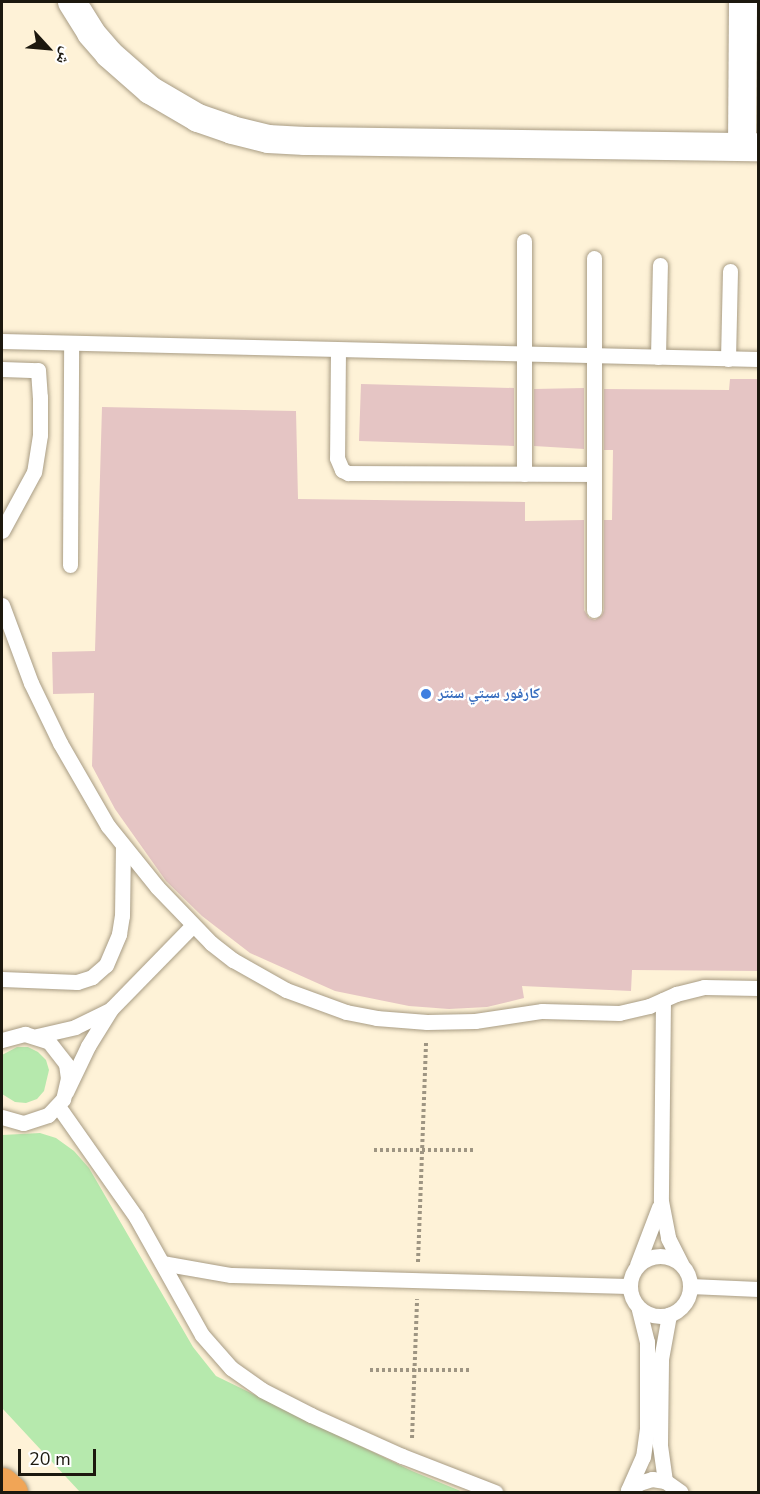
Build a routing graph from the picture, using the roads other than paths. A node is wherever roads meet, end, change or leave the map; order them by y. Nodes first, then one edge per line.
1 (72, 2) edge
2 (743, 2) edge
3 (750, 147) edge
4 (524, 240) dead end
5 (594, 258) dead end
6 (660, 265) dead end
7 (730, 271) dead end
8 (2, 341) edge
9 (35, 342) junction
10 (71, 344) junction
11 (338, 350) junction
12 (524, 355) junction
13 (594, 356) junction
14 (658, 357) junction
15 (728, 359) junction
16 (759, 359) edge
17 (2, 369) edge
18 (38, 370) junction
19 (524, 474) junction
20 (594, 474) junction
21 (2, 531) edge
22 (70, 565) dead end
23 (2, 605) edge
24 (594, 610) dead end
25 (123, 847) junction
26 (193, 925) junction
27 (2, 979) edge
28 (759, 988) edge
29 (663, 1000) junction
30 (111, 1009) junction
31 (37, 1036) junction
32 (2, 1040) edge
33 (66, 1092) junction
34 (58, 1106) junction
35 (2, 1117) edge
36 (661, 1201) junction
37 (162, 1263) junction
38 (681, 1264) junction
39 (637, 1265) junction
40 (690, 1286) junction
41 (629, 1287) junction
42 (759, 1289) edge
43 (639, 1309) junction
44 (669, 1315) junction
45 (665, 1481) junction
46 (2, 1484) edge
47 (627, 1491) edge
48 (10, 1492) edge
49 (495, 1492) edge
50 (681, 1492) edge

1 - 3 street
2 - 3 street
4 - 12 lane
5 - 13 lane
6 - 14 lane
7 - 15 lane
8 - 9 lane
9 - 10 lane
9 - 18 lane
10 - 11 lane
10 - 22 lane
11 - 12 lane
11 - 19 lane
12 - 13 lane
12 - 19 lane
13 - 14 lane
13 - 20 lane
14 - 15 lane
15 - 16 lane
17 - 18 lane
18 - 21 lane
19 - 20 lane
20 - 24 lane
23 - 25 lane
25 - 26 lane
25 - 27 lane
26 - 29 lane
26 - 30 lane
28 - 29 lane
29 - 36 lane
30 - 31 lane
30 - 33 lane
31 - 32 lane
31 - 33 lane
33 - 34 lane
34 - 35 lane
34 - 37 lane
36 - 38 lane
36 - 39 lane
37 - 41 lane
37 - 49 lane
38 - 39 lane
38 - 40 lane
39 - 41 lane
40 - 42 lane
40 - 44 lane
41 - 43 lane
43 - 44 lane
43 - 47 lane
44 - 45 lane
45 - 47 lane
45 - 50 lane
46 - 48 highway

